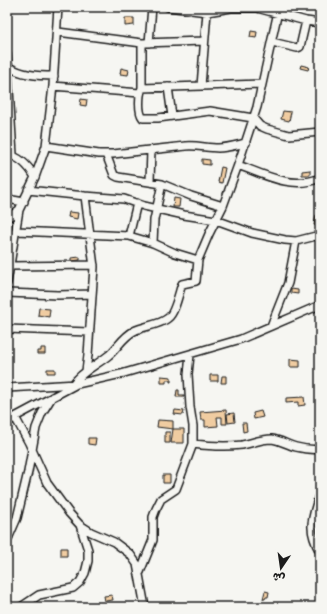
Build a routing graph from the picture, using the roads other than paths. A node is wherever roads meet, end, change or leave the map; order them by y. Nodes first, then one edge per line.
1 (58, 7) edge
2 (152, 7) edge
3 (168, 7) edge
4 (238, 7) edge
5 (279, 11) edge
6 (207, 12) junction
7 (306, 21) junction
8 (320, 23) edge
9 (58, 32) junction
10 (204, 41) junction
11 (272, 42) junction
12 (145, 43) junction
13 (7, 55) edge
14 (8, 67) edge
15 (54, 76) junction
16 (262, 84) junction
17 (53, 86) junction
18 (201, 86) junction
19 (168, 87) junction
20 (141, 91) junction
21 (8, 101) edge
22 (172, 116) junction
23 (254, 118) junction
24 (320, 132) edge
25 (246, 143) junction
26 (46, 146) junction
27 (151, 150) junction
28 (106, 154) junction
29 (10, 155) edge
30 (238, 165) junction
31 (35, 177) junction
32 (320, 178) edge
33 (150, 181) junction
34 (162, 184) junction
35 (28, 190) junction
36 (85, 196) junction
37 (7, 199) edge
38 (24, 202) junction
39 (137, 203) junction
40 (222, 206) junction
41 (157, 208) junction
42 (20, 210) junction
43 (7, 218) edge
44 (216, 220) junction
45 (17, 231) junction
46 (90, 235) junction
47 (320, 235) edge
48 (129, 236) junction
49 (296, 241) junction
50 (153, 243) junction
51 (198, 260) junction
52 (94, 265) junction
53 (11, 266) junction
54 (7, 283) edge
55 (7, 293) edge
56 (92, 294) junction
57 (320, 305) edge
58 (271, 326) junction
59 (7, 329) edge
60 (89, 332) junction
61 (190, 355) junction
62 (86, 371) junction
63 (75, 384) junction
64 (7, 388) edge
65 (52, 397) junction
66 (15, 417) junction
67 (7, 423) edge
68 (193, 444) junction
69 (320, 449) edge
70 (32, 450) junction
71 (320, 492) edge
72 (80, 525) junction
73 (7, 541) edge
74 (320, 552) edge
75 (140, 572) junction
76 (21, 607) edge
77 (145, 607) edge

1 - 9 street
2 - 12 street
3 - 6 street
4 - 5 street
4 - 6 street
5 - 7 street
5 - 11 street
6 - 10 street
7 - 8 street
7 - 11 street
9 - 12 street
9 - 15 street
10 - 12 street
10 - 18 street
11 - 16 street
12 - 20 street
13 - 14 street
14 - 15 street
14 - 21 street
15 - 17 street
16 - 18 street
16 - 23 street
17 - 20 street
17 - 26 street
18 - 19 street
19 - 20 street
19 - 22 street
20 - 22 street
21 - 29 street
22 - 23 street
23 - 24 street
23 - 25 street
25 - 27 street
25 - 30 street
26 - 28 street
26 - 31 street
27 - 28 street
27 - 33 street
28 - 33 street
29 - 31 street
30 - 32 street
30 - 40 street
31 - 35 street
33 - 34 street
34 - 40 street
34 - 41 street
35 - 36 street
35 - 38 street
36 - 39 street
36 - 46 street
37 - 38 street
38 - 42 street
39 - 41 street
39 - 48 street
40 - 44 street
41 - 44 street
41 - 50 street
42 - 43 street
42 - 45 street
44 - 49 street
44 - 51 street
45 - 46 street
45 - 53 street
46 - 48 street
46 - 52 street
47 - 49 street
48 - 50 street
49 - 58 street
50 - 51 street
51 - 62 street
52 - 53 street
52 - 56 street
53 - 54 street
55 - 56 street
56 - 60 street
57 - 58 street
58 - 61 street
59 - 60 street
60 - 62 street
61 - 63 street
61 - 68 street
62 - 63 street
63 - 64 street
63 - 65 street
65 - 66 street
65 - 70 street
66 - 67 street
66 - 70 street
68 - 69 street
68 - 75 street
70 - 72 street
70 - 73 street
71 - 74 street
72 - 75 street
72 - 76 street
75 - 77 street

